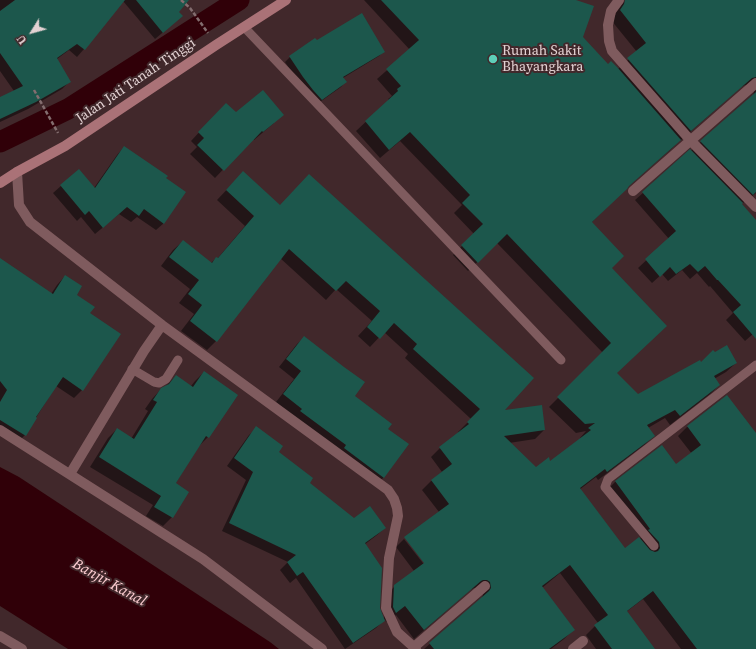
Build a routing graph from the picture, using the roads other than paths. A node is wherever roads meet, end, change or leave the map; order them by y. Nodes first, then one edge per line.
1 (286, 0) edge
2 (619, 0) edge
3 (244, 27) junction
4 (756, 83) edge
5 (690, 141) junction
6 (17, 172) junction
7 (0, 183) edge
8 (633, 191) dead end
9 (756, 206) edge
10 (162, 325) junction
11 (178, 360) dead end
12 (561, 360) dead end
13 (756, 365) edge
14 (132, 369) junction
15 (0, 430) edge
16 (70, 474) junction
17 (654, 546) dead end
18 (485, 586) dead end
19 (0, 636) edge
20 (583, 641) dead end
21 (415, 648) edge
22 (22, 649) edge
23 (322, 649) edge
24 (573, 649) edge

1 - 3 main road, Jalan Jati Tanah Tinggi
2 - 5 street
3 - 6 main road, Jalan Jati Tanah Tinggi
3 - 12 lane
4 - 5 street
5 - 8 street
5 - 9 street
6 - 7 main road, Jalan Jati Tanah Tinggi
6 - 10 street
10 - 14 street
10 - 21 street
11 - 14 lane
13 - 17 lane
14 - 16 street
15 - 16 street
16 - 23 street
18 - 21 street
19 - 22 street
20 - 24 street

